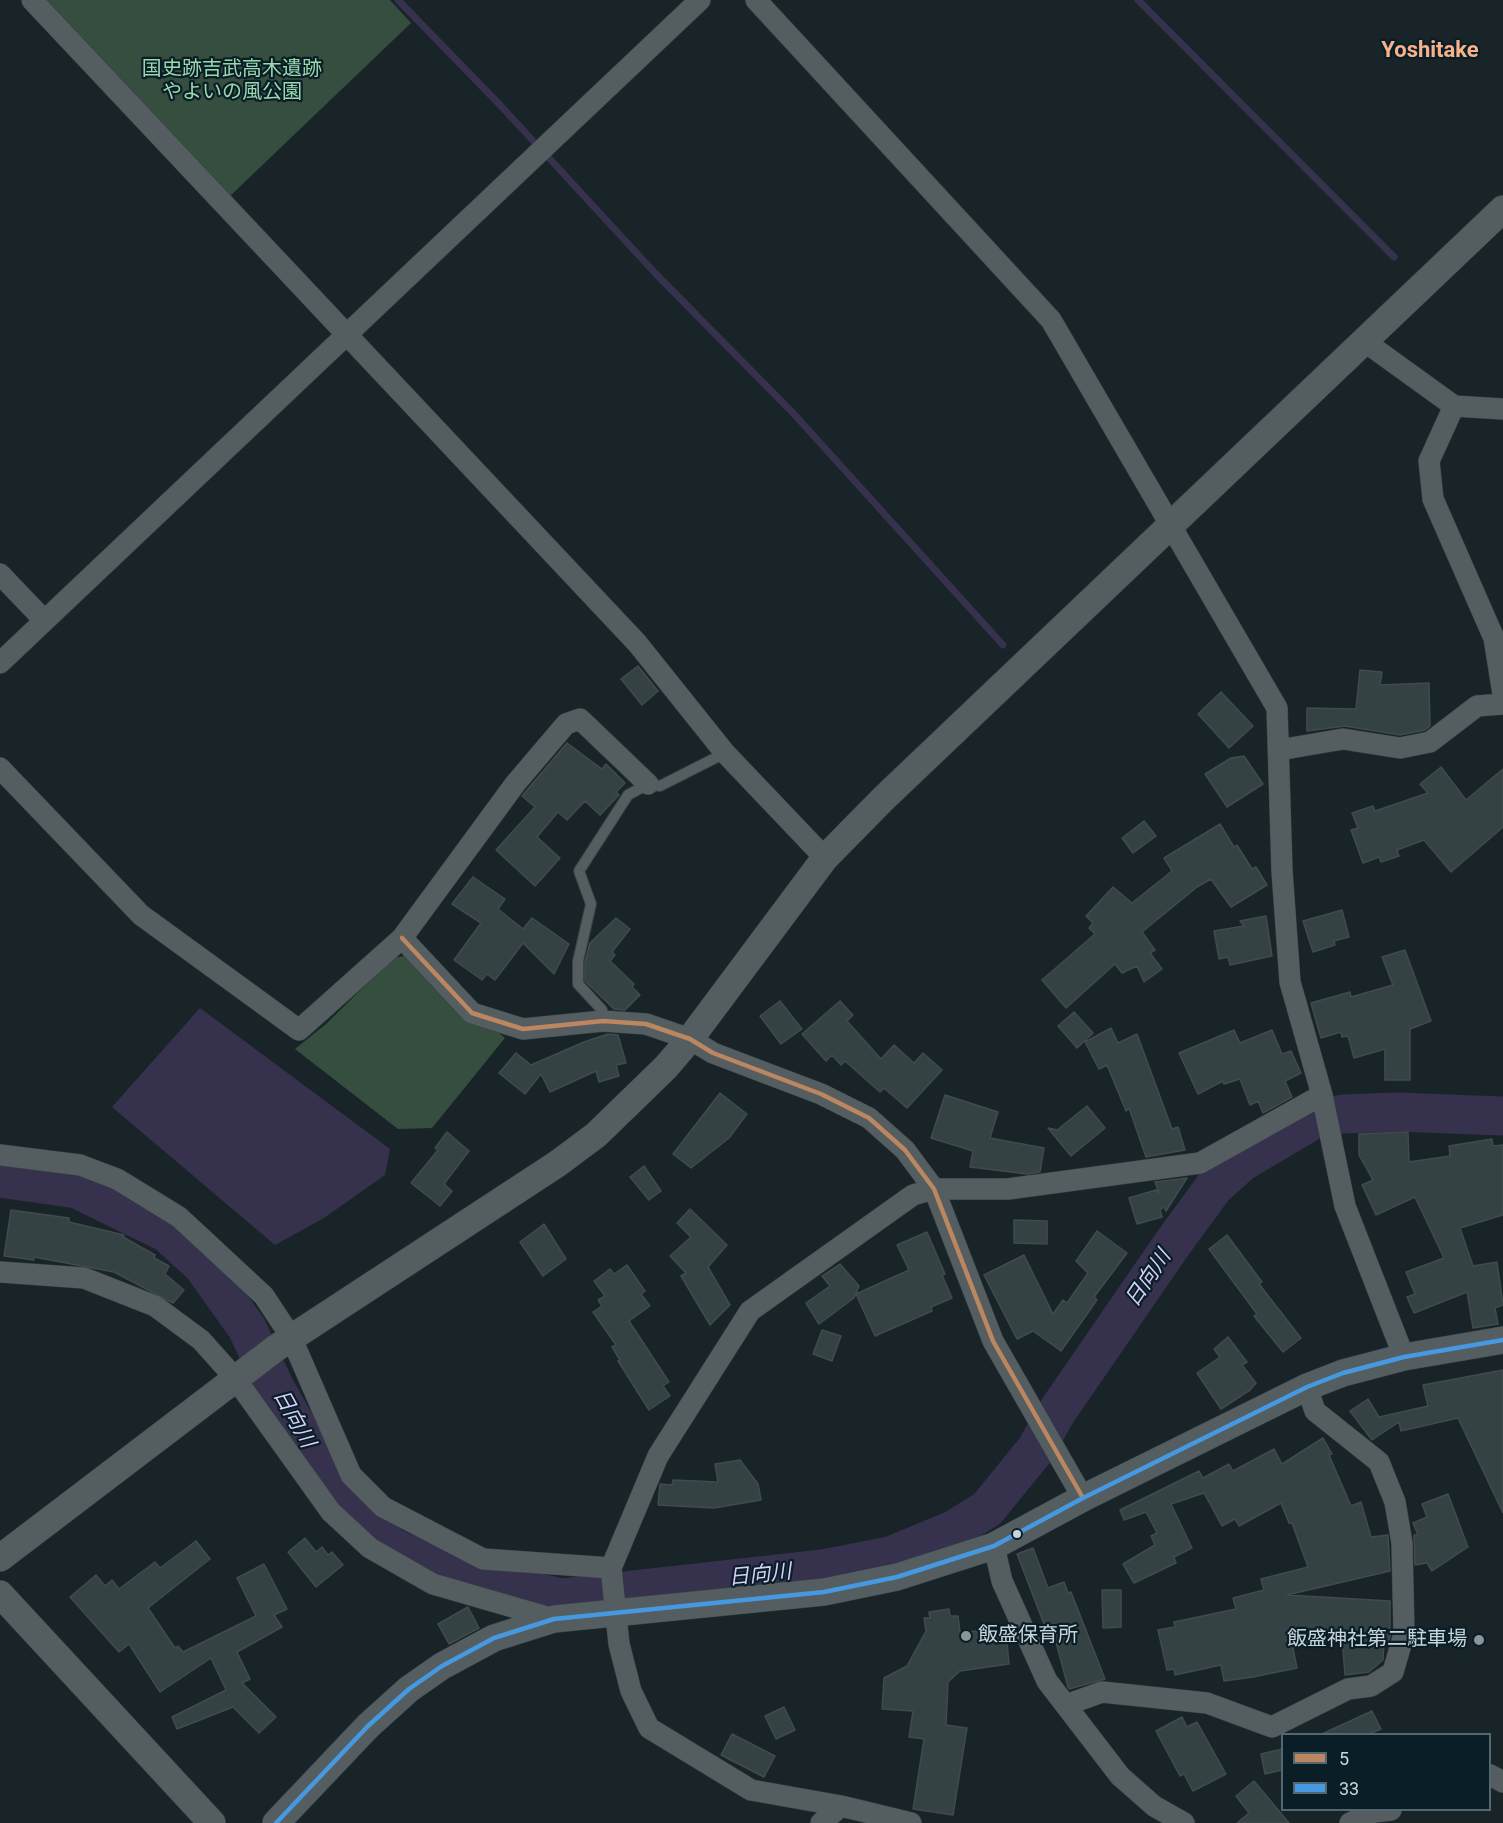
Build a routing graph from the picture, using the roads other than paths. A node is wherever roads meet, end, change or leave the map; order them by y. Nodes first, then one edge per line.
1 (32, 0) edge
2 (700, 0) edge
3 (756, 0) edge
4 (1503, 209) edge
5 (346, 335) junction
6 (1364, 341) junction
7 (1454, 406) junction
8 (1503, 409) edge
9 (1171, 524) junction
10 (0, 574) edge
11 (45, 620) junction
12 (0, 663) edge
13 (1503, 694) edge
14 (1503, 704) edge
15 (1279, 750) junction
16 (725, 753) junction
17 (0, 768) edge
18 (648, 784) junction
19 (825, 858) junction
20 (402, 938) junction
21 (603, 1021) junction
22 (690, 1039) junction
23 (1322, 1095) junction
24 (0, 1155) edge
25 (934, 1189) junction
26 (0, 1272) edge
27 (284, 1343) junction
28 (1501, 1344) edge
29 (1404, 1357) junction
30 (239, 1375) junction
31 (1306, 1387) junction
32 (1083, 1498) junction
33 (994, 1546) junction
34 (0, 1558) edge
35 (610, 1568) junction
36 (0, 1594) edge
37 (616, 1613) junction
38 (554, 1619) junction
39 (1066, 1705) junction
40 (841, 1806) junction
41 (1380, 1811) edge
42 (212, 1823) edge
43 (276, 1823) edge
44 (821, 1823) edge
45 (911, 1823) edge
46 (1184, 1823) edge
47 (1350, 1823) edge

1 - 5 street
2 - 5 street
3 - 9 street
4 - 6 street
5 - 11 street
5 - 16 street
6 - 7 street
6 - 9 street
7 - 8 street
7 - 13 street
9 - 15 street
9 - 19 street
10 - 11 street
11 - 12 street
14 - 15 street
15 - 23 street
16 - 18 lane
16 - 19 street
17 - 20 street
18 - 20 street
18 - 21 lane
19 - 22 street
20 - 21 street
21 - 22 street
22 - 25 street
22 - 27 street
23 - 25 street
23 - 29 street
24 - 27 street
25 - 32 street
25 - 35 street
26 - 30 street
27 - 30 street
27 - 35 street
28 - 29 street
29 - 31 street
30 - 34 street
30 - 38 street
31 - 32 street
31 - 39 street
32 - 33 street
33 - 37 street
33 - 39 street
35 - 37 street
36 - 42 street
37 - 38 street
37 - 40 street
38 - 43 street
39 - 46 street
40 - 44 street
40 - 45 street
41 - 47 street

